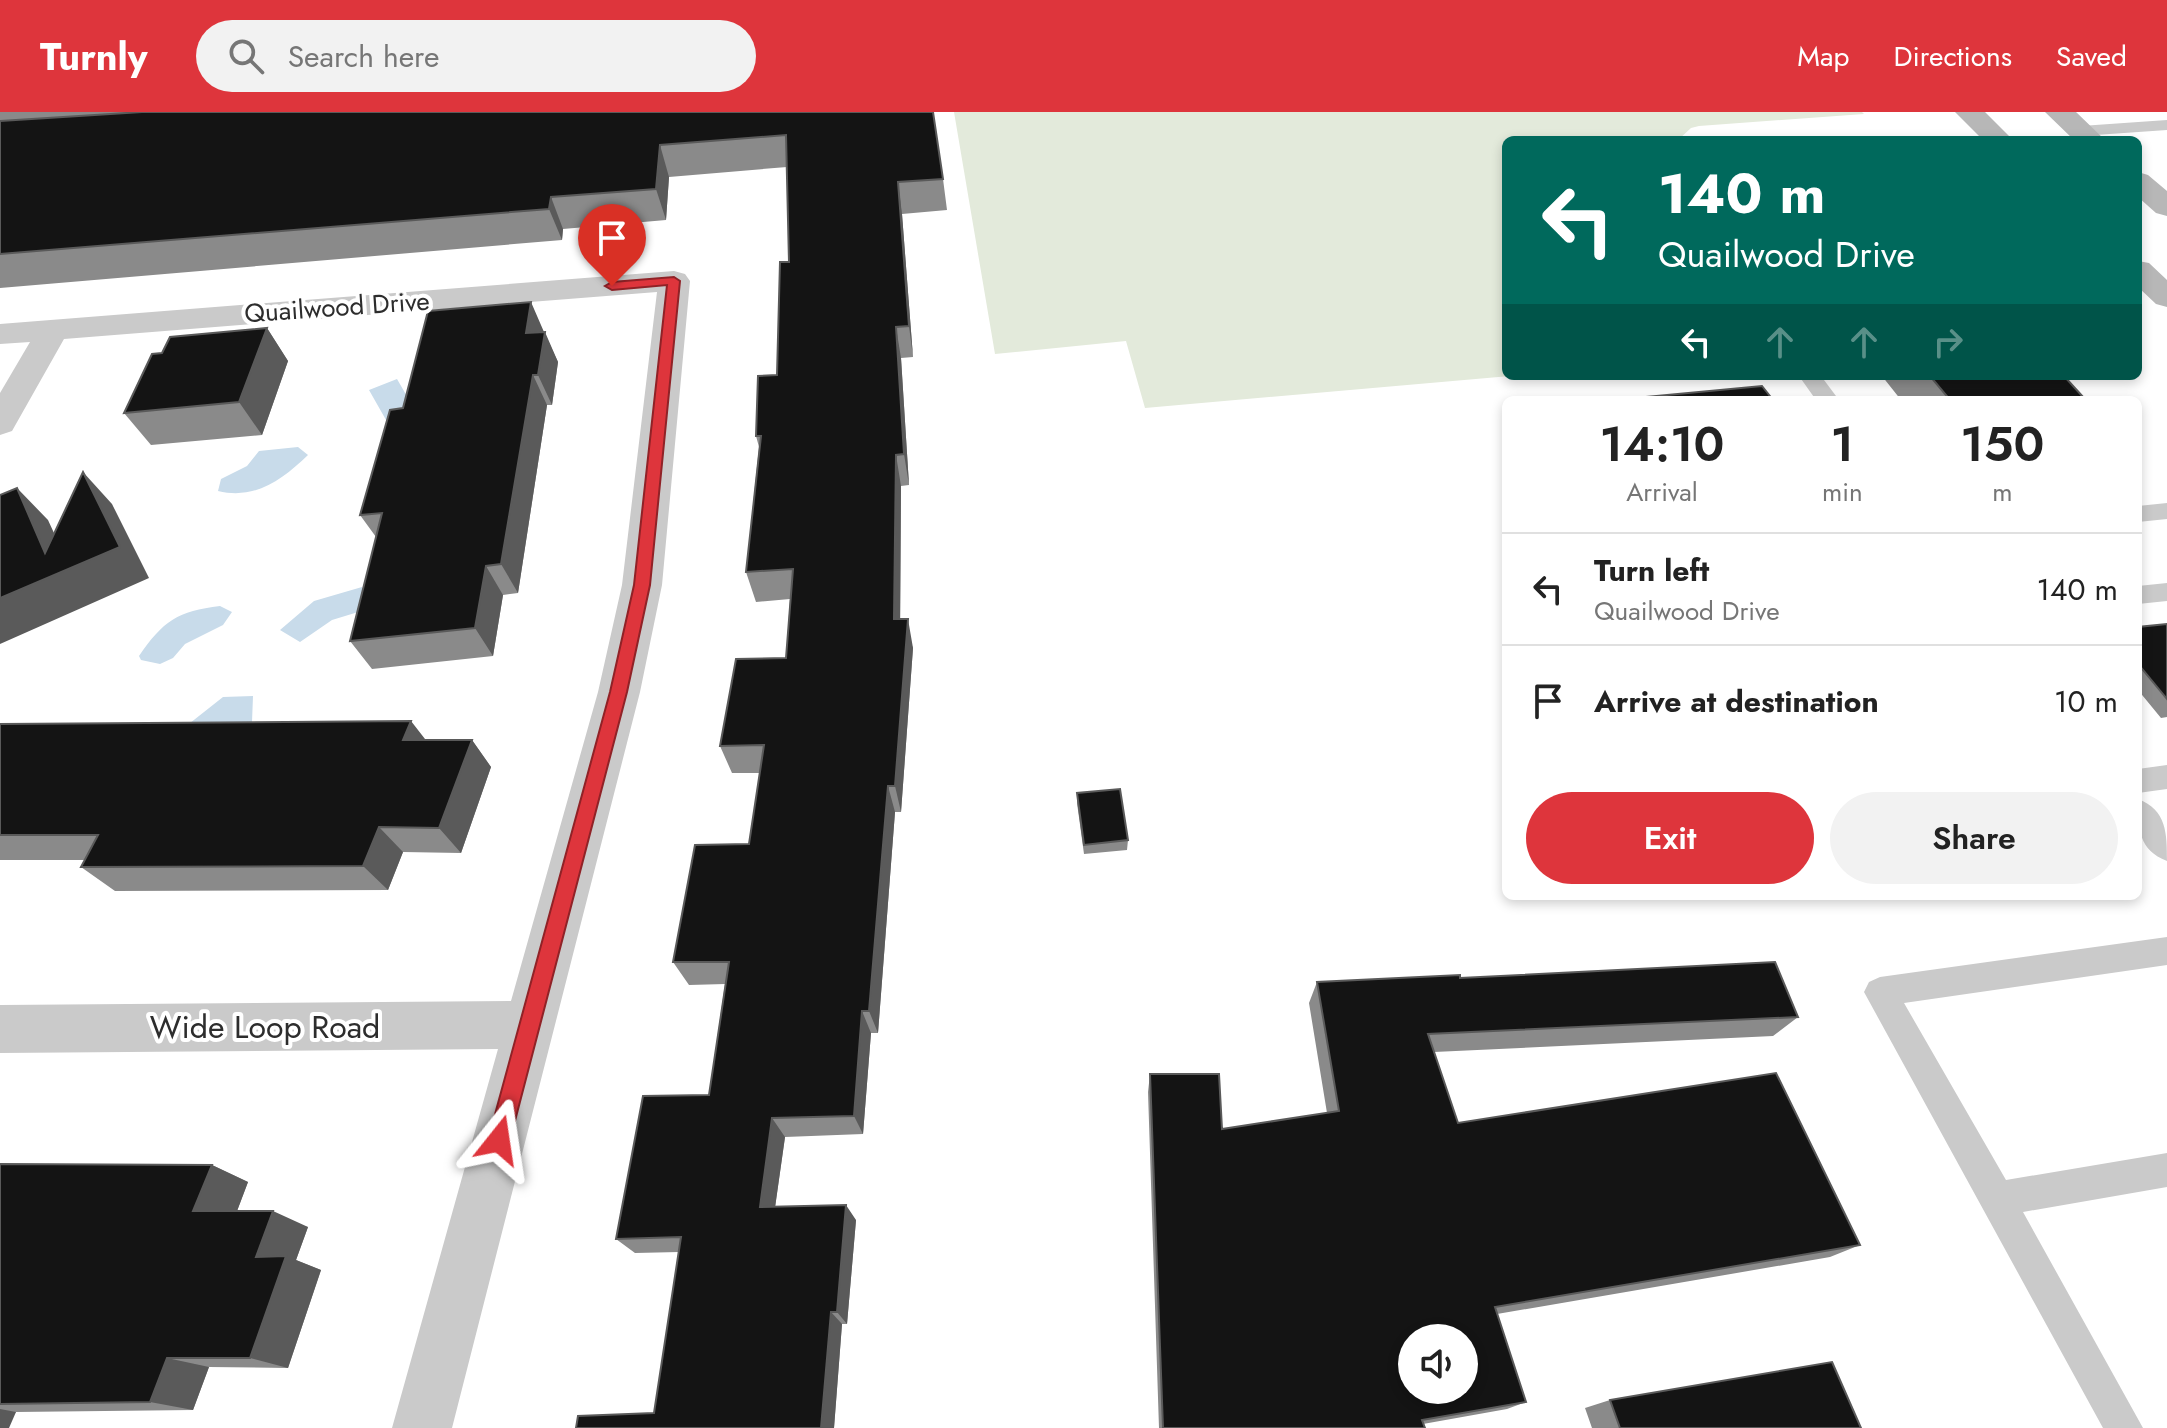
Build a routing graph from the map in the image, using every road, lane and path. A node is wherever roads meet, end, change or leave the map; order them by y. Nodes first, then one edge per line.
1 (1969, 112) edge
2 (2059, 112) edge
3 (2167, 125) edge
4 (1995, 136) edge
5 (2086, 136) edge
6 (2142, 185) edge
7 (2167, 207) edge
8 (2142, 274) edge
9 (2167, 297) edge
10 (53, 330) junction
11 (0, 334) edge
12 (0, 423) edge
13 (2167, 511) edge
14 (2142, 514) edge
15 (2167, 592) edge
16 (2142, 595) edge
17 (2167, 777) edge
18 (2142, 780) edge
19 (2142, 816) edge
20 (2167, 848) edge
21 (2167, 951) edge
22 (529, 1025) junction
23 (0, 1029) edge
24 (2167, 1170) edge
25 (1997, 1199) junction
26 (422, 1428) edge
27 (2124, 1428) edge

1 - 4 main road
2 - 5 main road
3 - 5 lane
6 - 7 main road
8 - 9 main road
10 - 11 street, Quailwood Drive
10 - 12 street
10 - 22 street, Quailwood Drive
13 - 14 lane
15 - 16 lane
17 - 18 lane
19 - 20 lane
21 - 25 lane
22 - 23 street, Wide Loop Road
22 - 26 street
24 - 25 lane
25 - 27 lane

